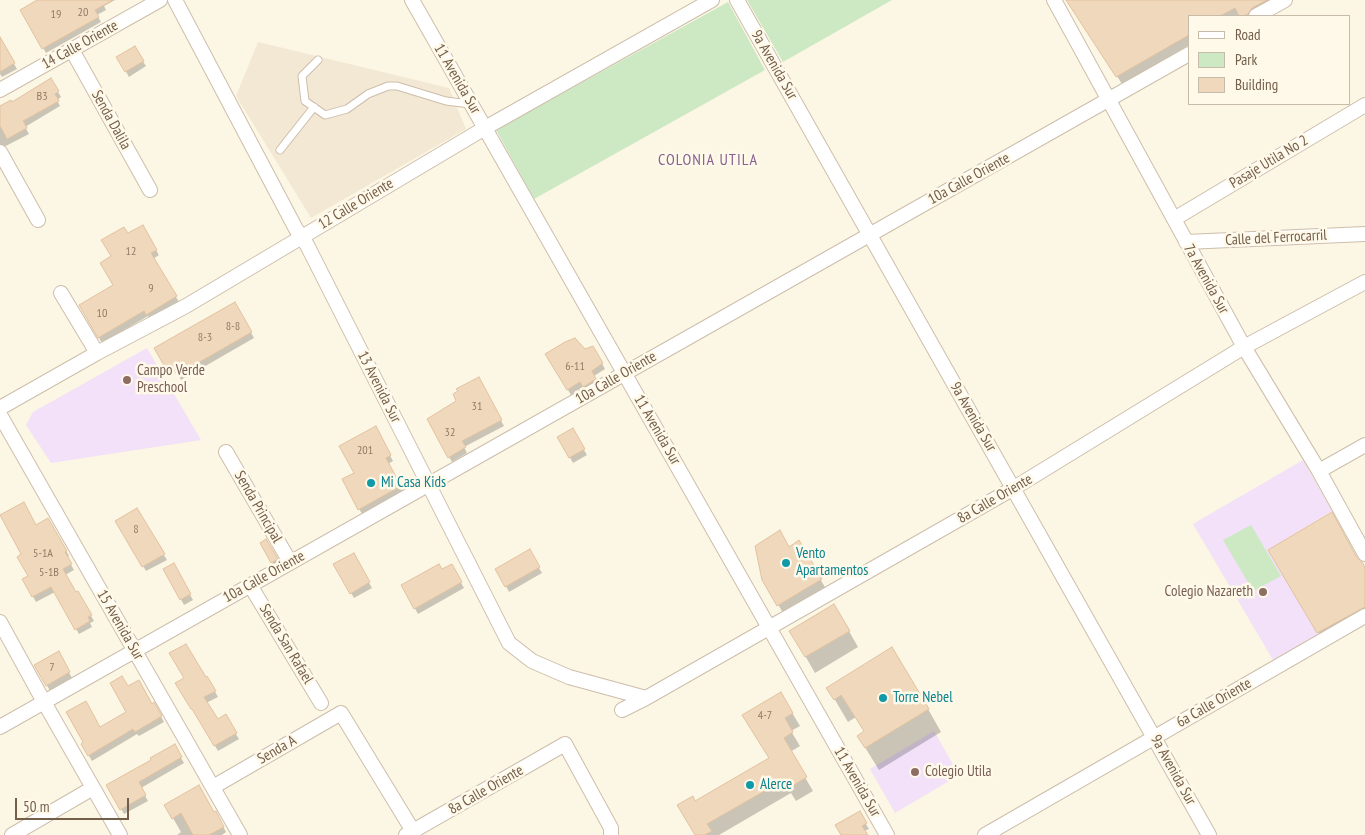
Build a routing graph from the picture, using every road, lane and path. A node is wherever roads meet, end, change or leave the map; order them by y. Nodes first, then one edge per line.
1 (160, 0) edge
2 (175, 0) edge
3 (412, 0) edge
4 (712, 0) edge
5 (737, 0) edge
6 (1054, 0) edge
7 (1285, 0) edge
8 (1258, 15) edge
9 (72, 50) junction
10 (1188, 55) edge
11 (318, 60) dead end
12 (0, 90) edge
13 (1109, 100) junction
14 (471, 104) junction
15 (1365, 105) edge
16 (314, 107) junction
17 (485, 128) junction
18 (280, 150) dead end
19 (0, 152) edge
20 (150, 190) dead end
21 (1174, 219) junction
22 (38, 220) dead end
23 (1365, 234) edge
24 (870, 235) junction
25 (301, 237) junction
26 (1186, 242) junction
27 (1365, 282) edge
28 (61, 293) dead end
29 (1244, 347) junction
30 (97, 353) junction
31 (625, 373) junction
32 (0, 408) edge
33 (0, 415) edge
34 (1365, 445) edge
35 (226, 452) dead end
36 (1319, 471) junction
37 (429, 484) junction
38 (1014, 488) junction
39 (1365, 554) edge
40 (290, 562) junction
41 (250, 585) junction
42 (1365, 616) edge
43 (0, 622) edge
44 (769, 628) junction
45 (134, 650) junction
46 (646, 698) junction
47 (44, 702) junction
48 (321, 702) dead end
49 (622, 710) dead end
50 (0, 727) edge
51 (1155, 737) junction
52 (213, 787) junction
53 (93, 788) junction
54 (418, 832) edge
55 (12, 835) edge
56 (120, 835) edge
57 (240, 835) edge
58 (611, 835) edge
59 (887, 835) edge
60 (985, 835) edge
61 (1209, 835) edge

1 - 9 street, 14 Calle Oriente
2 - 25 street, 13 Avenida Sur
3 - 14 street, 11 Avenida Sur
4 - 17 street, 12 Calle Oriente
5 - 24 street, 9a Avenida Sur
6 - 13 street, 7a Avenida Sur
7 - 8 street
9 - 12 street, 14 Calle Oriente
9 - 20 street, Senda Dalila
10 - 13 street, 10a Calle Oriente
11 - 16 lane
13 - 21 street, 7a Avenida Sur
13 - 24 street, 10a Calle Oriente
14 - 16 lane
14 - 17 street, 11 Avenida Sur
15 - 21 street, Pasaje Utila No 2
16 - 18 lane
17 - 25 street, 12 Calle Oriente
17 - 31 street, 11 Avenida Sur
19 - 22 street
21 - 26 street, 7a Avenida Sur
23 - 26 street, Calle del Ferrocarril
24 - 31 street, 10a Calle Oriente
24 - 38 street, 9a Avenida Sur
25 - 30 street, 12 Calle Oriente
25 - 37 street, 13 Avenida Sur
26 - 29 street, 7a Avenida Sur
27 - 29 street, 8a Calle Oriente
28 - 30 street
29 - 36 street, 7a Avenida Sur
29 - 38 street, 8a Calle Oriente
30 - 32 street, 12 Calle Oriente
31 - 37 street, 10a Calle Oriente
31 - 44 street, 11 Avenida Sur
33 - 45 street, 15 Avenida Sur
34 - 36 street
35 - 40 street, Senda Principal
36 - 39 street, 7a Avenida Sur
37 - 40 street, 10a Calle Oriente
37 - 46 street, 13 Avenida Sur
38 - 44 street, 8a Calle Oriente
38 - 51 street, 9a Avenida Sur
40 - 41 street, 10a Calle Oriente
41 - 45 street, 10a Calle Oriente
41 - 48 street, Senda San Rafael
42 - 51 street, 6a Calle Oriente
43 - 47 street
44 - 46 street, 8a Calle Oriente
44 - 59 street, 11 Avenida Sur
45 - 47 street, 10a Calle Oriente
45 - 52 street, 15 Avenida Sur
46 - 49 street, 8a Calle Oriente
47 - 50 street, 10a Calle Oriente
47 - 53 street
51 - 60 street, 6a Calle Oriente
51 - 61 street, 9a Avenida Sur
52 - 54 street, Senda A
52 - 57 street, 15 Avenida Sur
53 - 55 street
53 - 56 street
54 - 58 street, 8a Calle Oriente

